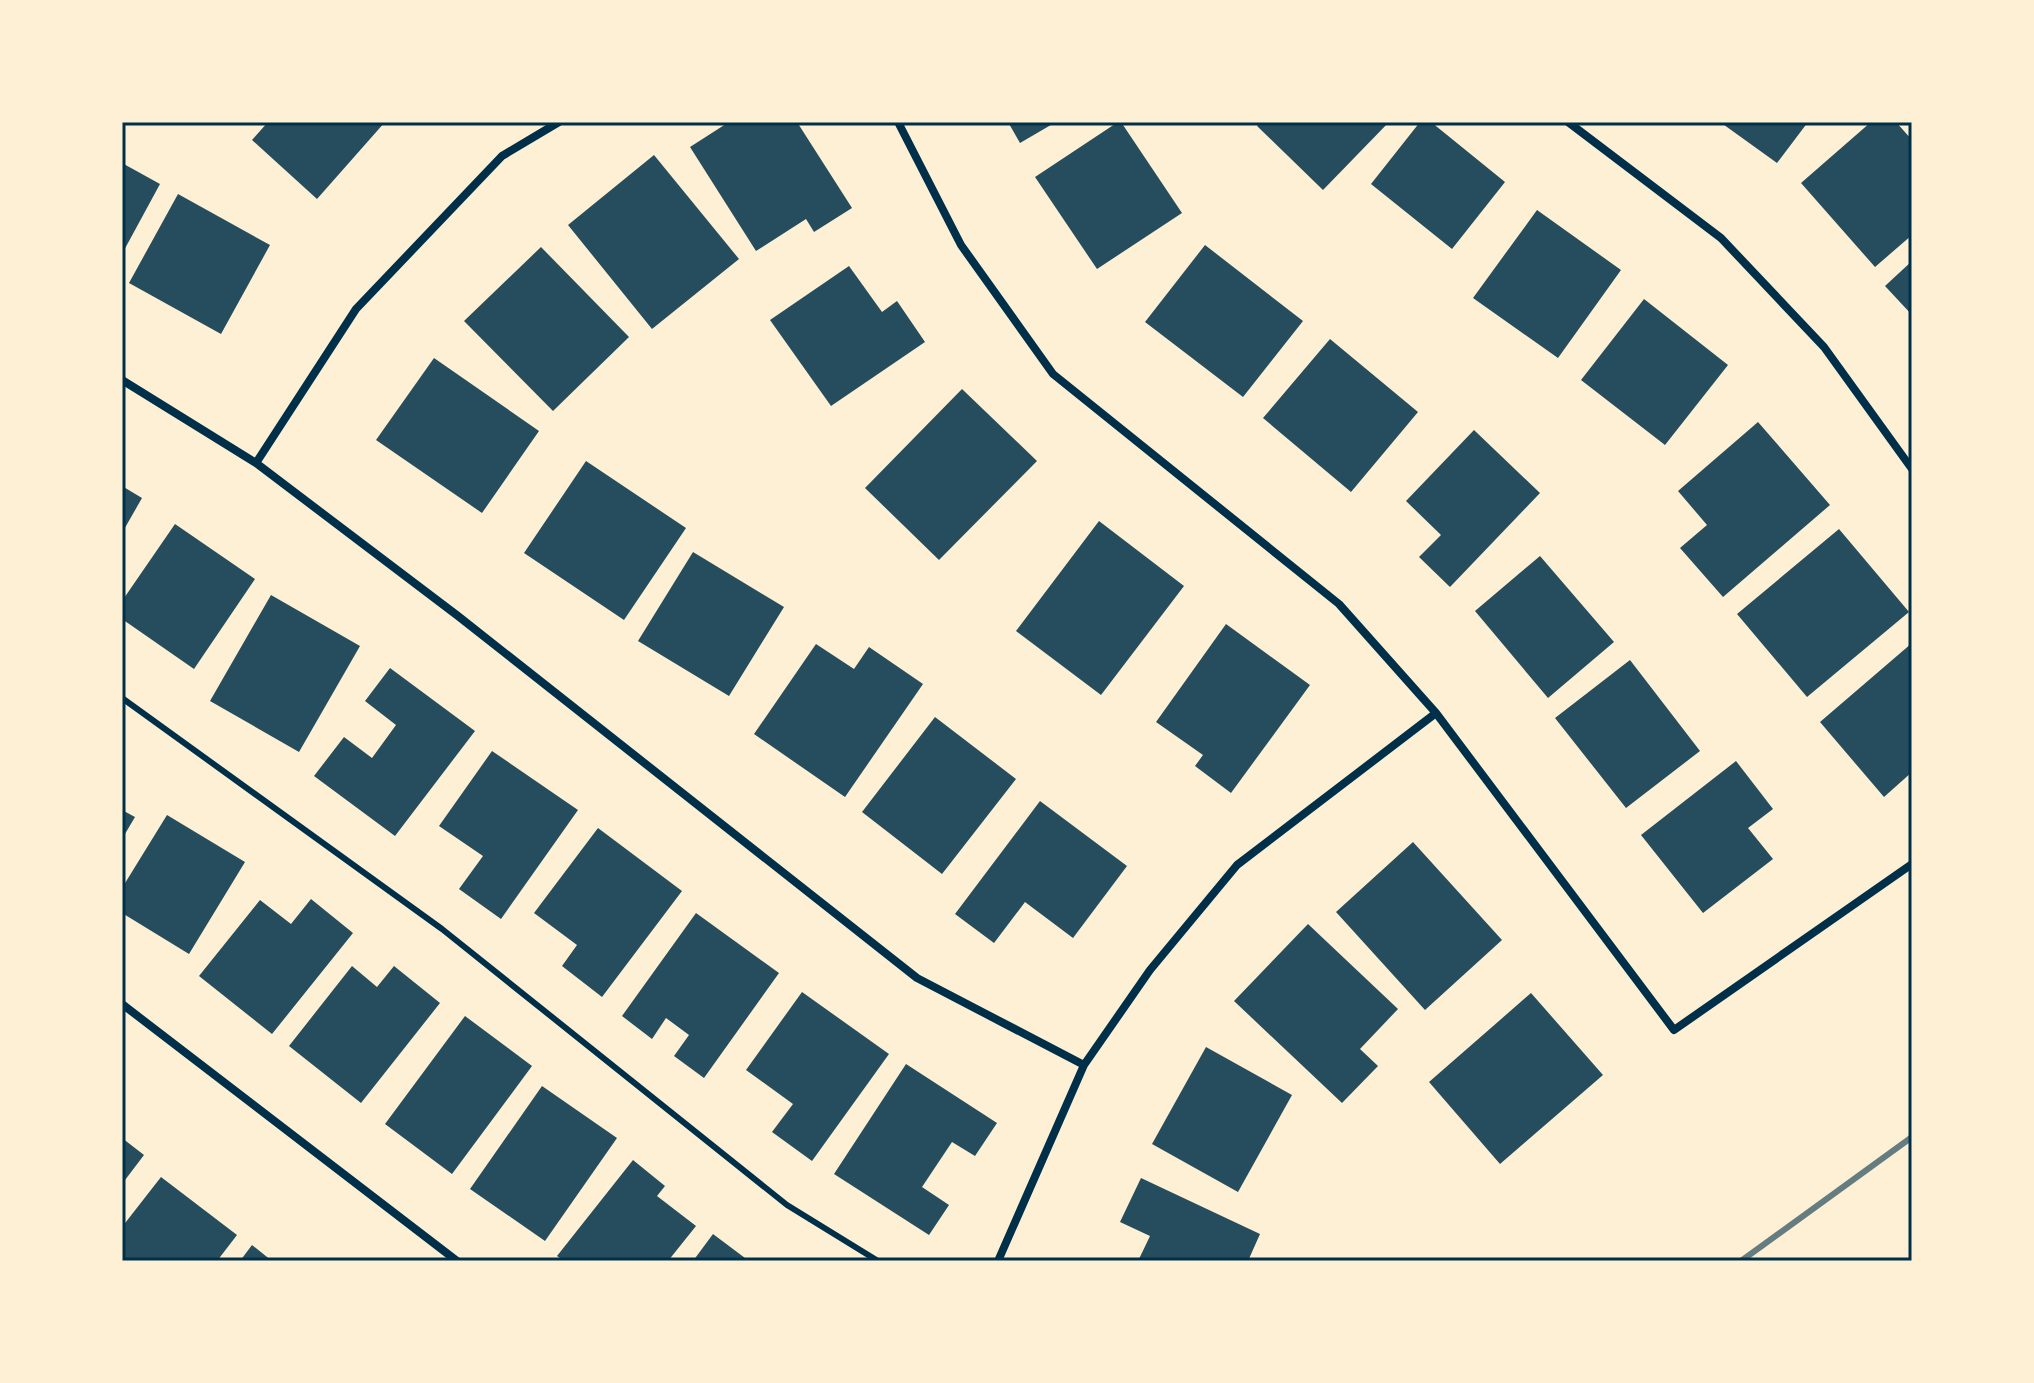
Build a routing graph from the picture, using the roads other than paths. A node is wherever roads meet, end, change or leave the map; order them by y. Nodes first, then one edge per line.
1 (559, 122) edge
2 (898, 122) edge
3 (1568, 122) edge
4 (122, 380) edge
5 (256, 463) junction
6 (1912, 469) edge
7 (122, 698) edge
8 (1436, 713) junction
9 (1912, 864) edge
10 (122, 1004) edge
11 (1084, 1065) junction
12 (457, 1261) edge
13 (878, 1261) edge
14 (998, 1261) edge

1 - 5 street
2 - 8 street
3 - 6 street
4 - 5 street
5 - 11 street
7 - 13 lane
8 - 9 street
8 - 11 street
10 - 12 street
11 - 14 street

